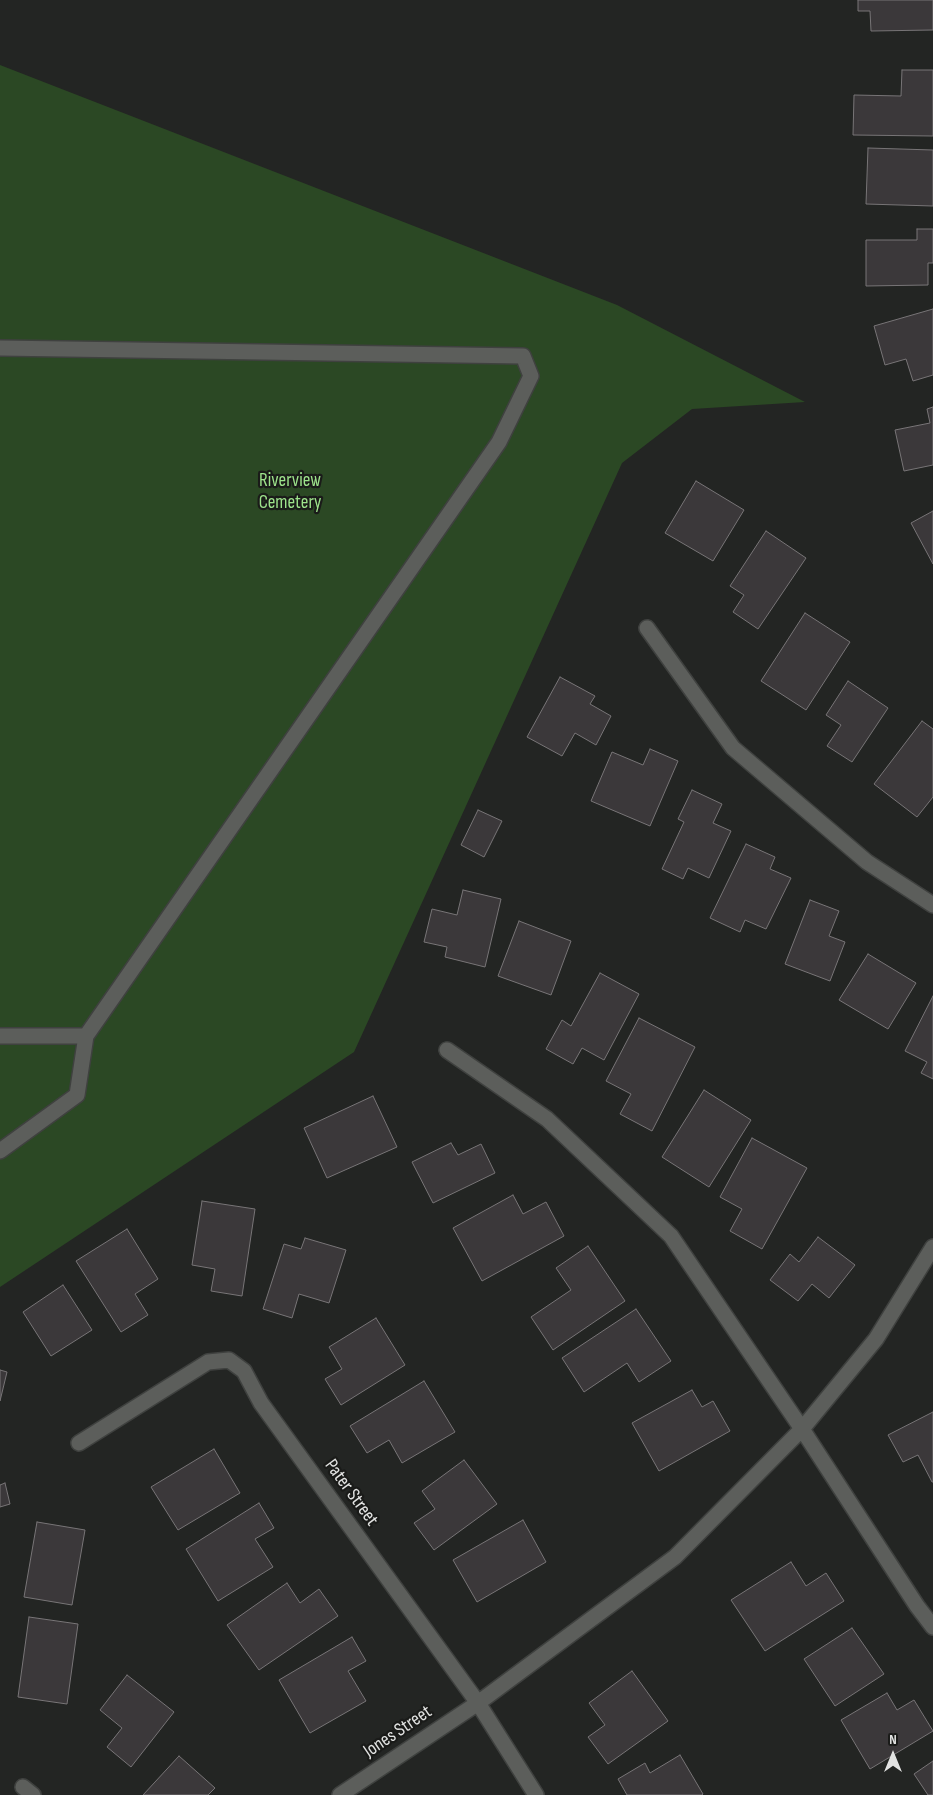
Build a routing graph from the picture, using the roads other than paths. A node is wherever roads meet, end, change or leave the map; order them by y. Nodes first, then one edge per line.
1 (0, 348) edge
2 (647, 628) dead end
3 (933, 905) edge
4 (0, 1036) edge
5 (86, 1036) junction
6 (447, 1050) dead end
7 (0, 1151) edge
8 (933, 1247) edge
9 (802, 1429) junction
10 (79, 1443) dead end
11 (933, 1627) edge
12 (478, 1702) junction
13 (340, 1795) edge
14 (536, 1795) edge

1 - 5 street
2 - 3 street
4 - 5 street
5 - 7 street
6 - 9 street
8 - 9 street, Jones Street
9 - 11 street
9 - 12 street, Jones Street
10 - 12 street, Pater Street
12 - 13 street, Jones Street
12 - 14 street, Pater Street

